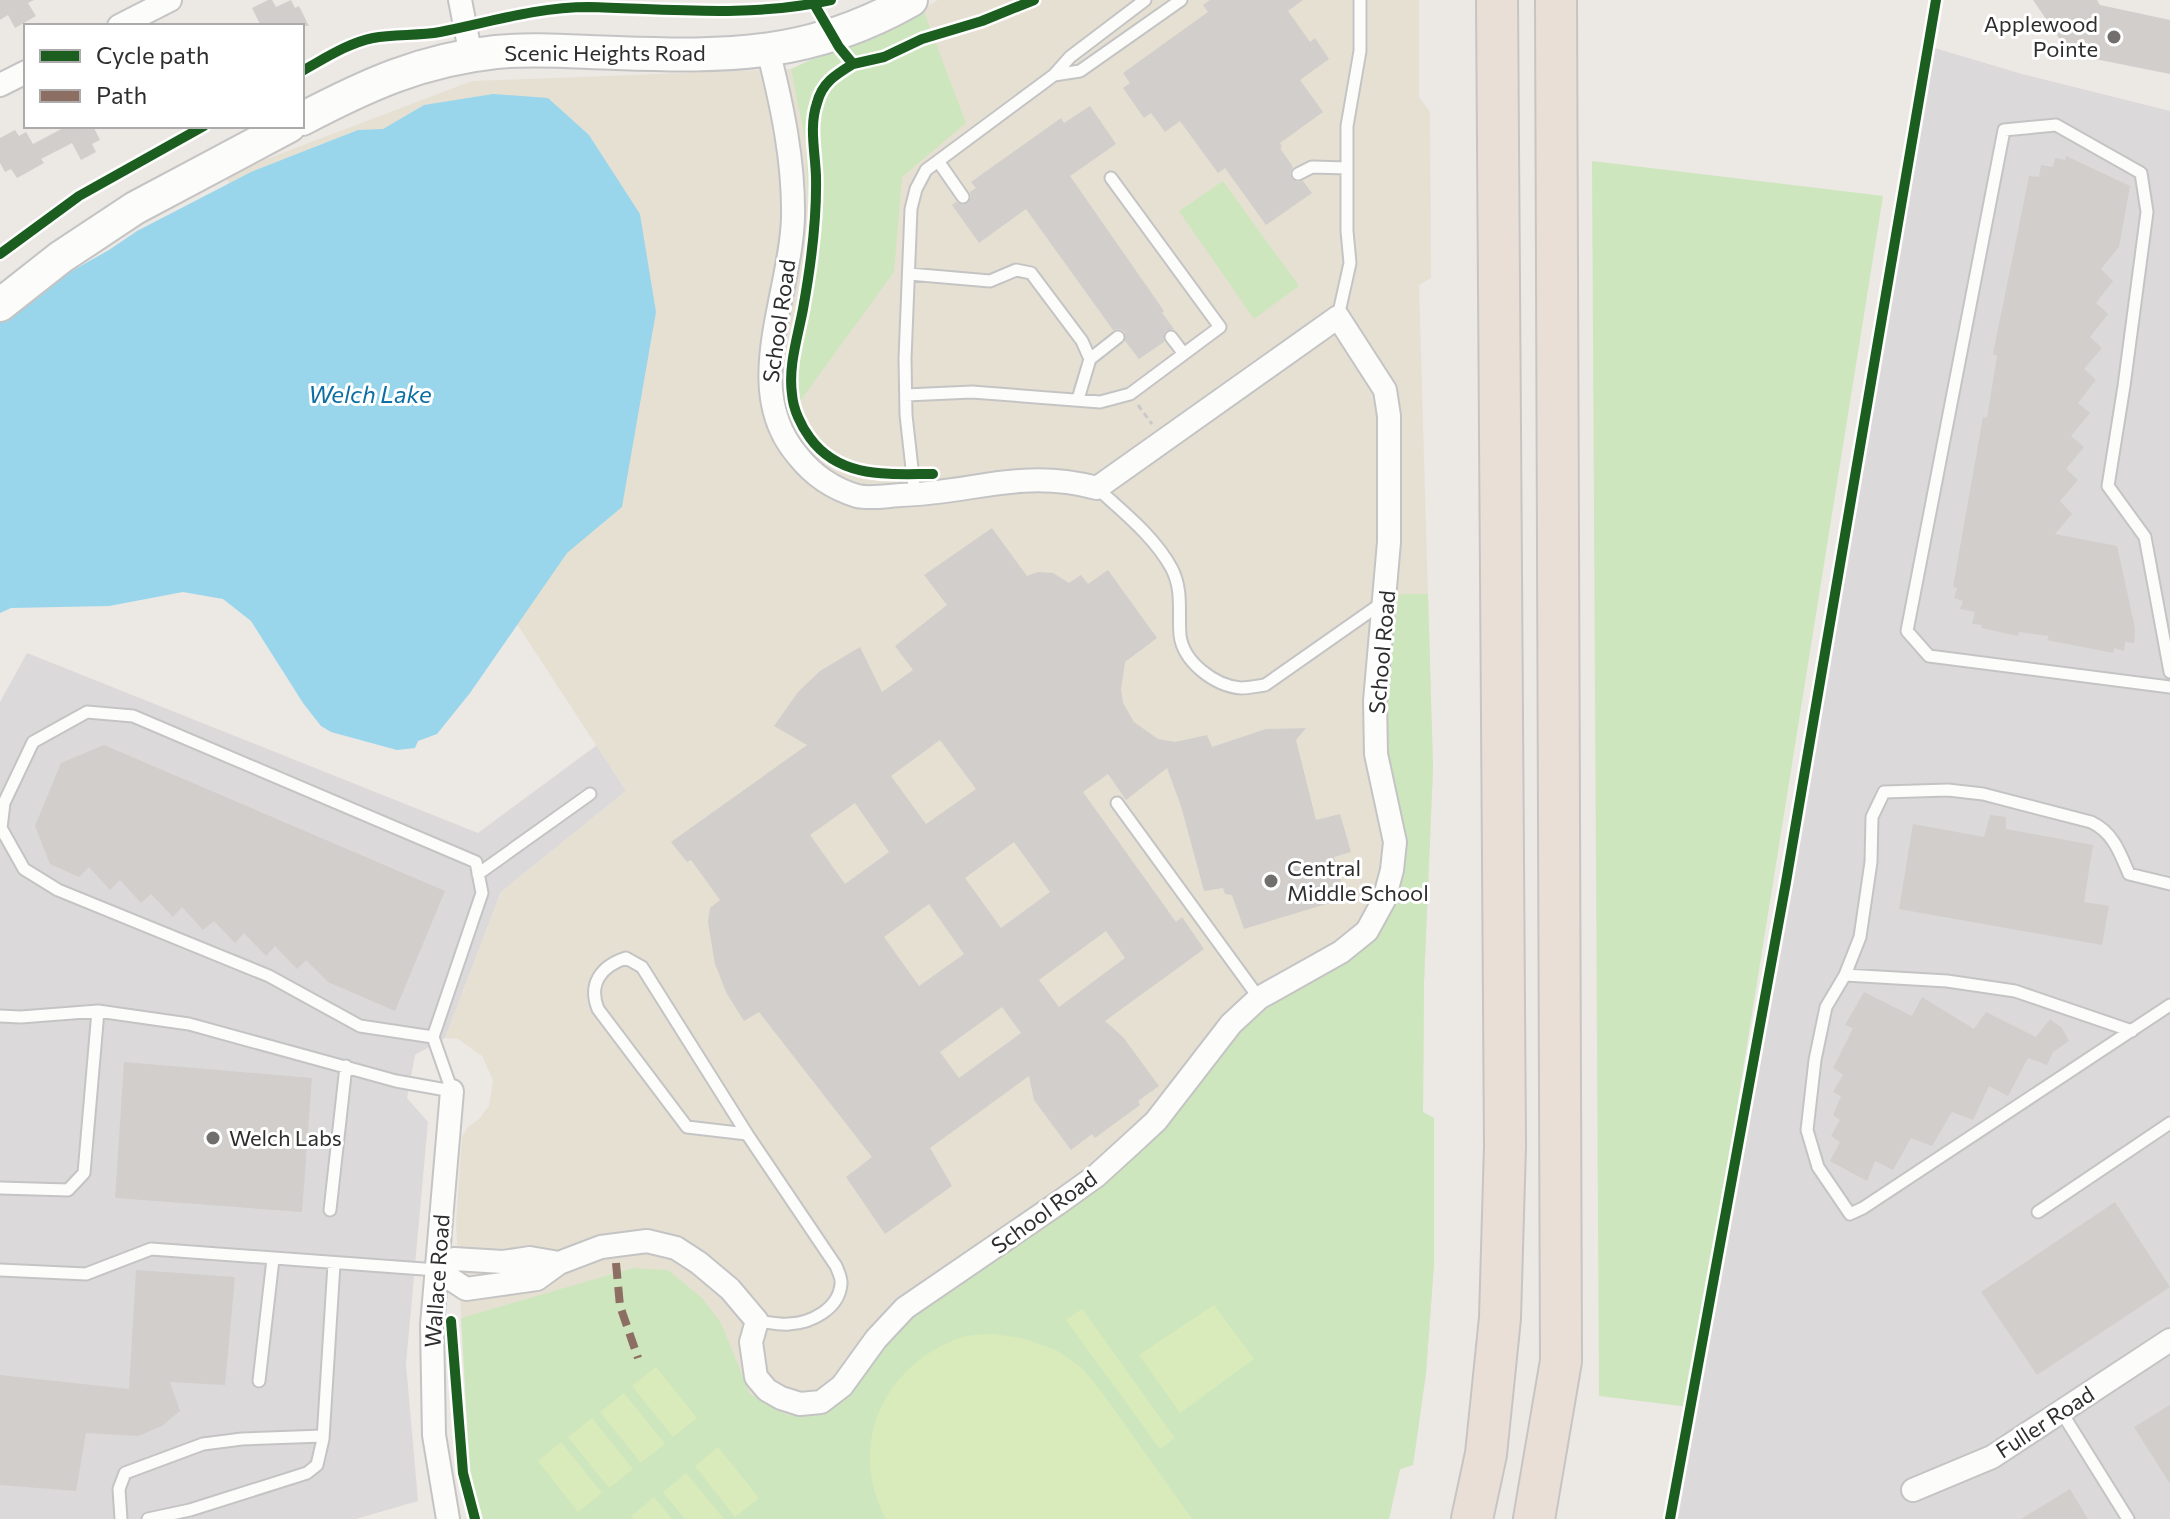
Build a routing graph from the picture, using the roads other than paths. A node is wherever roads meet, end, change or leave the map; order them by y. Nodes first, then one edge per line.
1 (170, 0) edge
2 (460, 0) edge
3 (911, 0) edge
4 (1145, 0) edge
5 (1181, 0) edge
6 (1360, 0) edge
7 (1497, 0) edge
8 (1556, 0) edge
9 (123, 24) edge
10 (768, 50) junction
11 (471, 56) junction
12 (24, 73) edge
13 (1054, 75) junction
14 (0, 85) edge
15 (304, 118) edge
16 (285, 128) edge
17 (938, 161) junction
18 (1347, 168) junction
19 (1298, 174) dead end
20 (1111, 178) dead end
21 (963, 197) dead end
22 (909, 274) junction
23 (0, 305) edge
24 (1338, 317) junction
25 (1118, 337) dead end
26 (1171, 337) dead end
27 (1184, 354) junction
28 (1090, 359) junction
29 (906, 395) junction
30 (1078, 399) junction
31 (1097, 488) junction
32 (915, 495) junction
33 (1386, 600) junction
34 (2170, 672) edge
35 (2170, 687) edge
36 (590, 794) dead end
37 (1117, 803) dead end
38 (478, 874) junction
39 (2170, 884) edge
40 (1845, 975) junction
41 (1259, 998) junction
42 (2170, 1005) edge
43 (98, 1011) junction
44 (0, 1016) edge
45 (2132, 1031) junction
46 (433, 1037) junction
47 (346, 1066) junction
48 (452, 1091) junction
49 (2170, 1123) edge
50 (747, 1134) junction
51 (0, 1188) edge
52 (330, 1210) dead end
53 (2038, 1212) dead end
54 (273, 1259) junction
55 (334, 1264) junction
56 (0, 1270) edge
57 (437, 1270) junction
58 (757, 1321) junction
59 (2170, 1340) edge
60 (259, 1381) dead end
61 (2062, 1413) junction
62 (323, 1436) junction
63 (1913, 1490) dead end
64 (121, 1519) edge
65 (148, 1519) edge
66 (448, 1519) edge
67 (1472, 1519) edge
68 (1534, 1519) edge
69 (2128, 1519) edge

1 - 9 street
2 - 11 street
3 - 10 street, Scenic Heights Road
4 - 13 lane
5 - 13 lane
6 - 18 lane
7 - 67 highway
8 - 68 highway
10 - 11 street, Scenic Heights Road
10 - 32 street, School Road
11 - 15 street, Scenic Heights Road
12 - 14 street
13 - 17 lane
16 - 23 street
17 - 21 lane
17 - 22 lane
18 - 19 lane
18 - 24 lane
20 - 27 lane
22 - 28 lane
22 - 29 lane
24 - 31 street
24 - 33 street, School Road
25 - 28 lane
26 - 27 lane
27 - 30 lane
28 - 30 lane
29 - 30 lane
29 - 32 lane
31 - 32 street, School Road
31 - 33 lane
33 - 41 street, School Road
34 - 35 lane
36 - 38 lane
37 - 41 lane
38 - 46 lane
38 - 46 lane
39 - 40 lane
40 - 45 lane
40 - 45 lane
41 - 58 street, School Road
42 - 45 lane
43 - 44 lane
43 - 47 lane
43 - 51 lane
46 - 48 lane
47 - 48 lane
47 - 52 lane
48 - 57 street, Wallace Road
49 - 53 lane
50 - 50 lane
50 - 58 lane
54 - 55 lane
54 - 56 lane
54 - 60 lane
55 - 57 lane
55 - 62 lane
57 - 58 street
57 - 66 street, Wallace Road
59 - 61 street, Fuller Road
61 - 63 street, Fuller Road
61 - 69 lane
62 - 64 lane
62 - 65 lane

